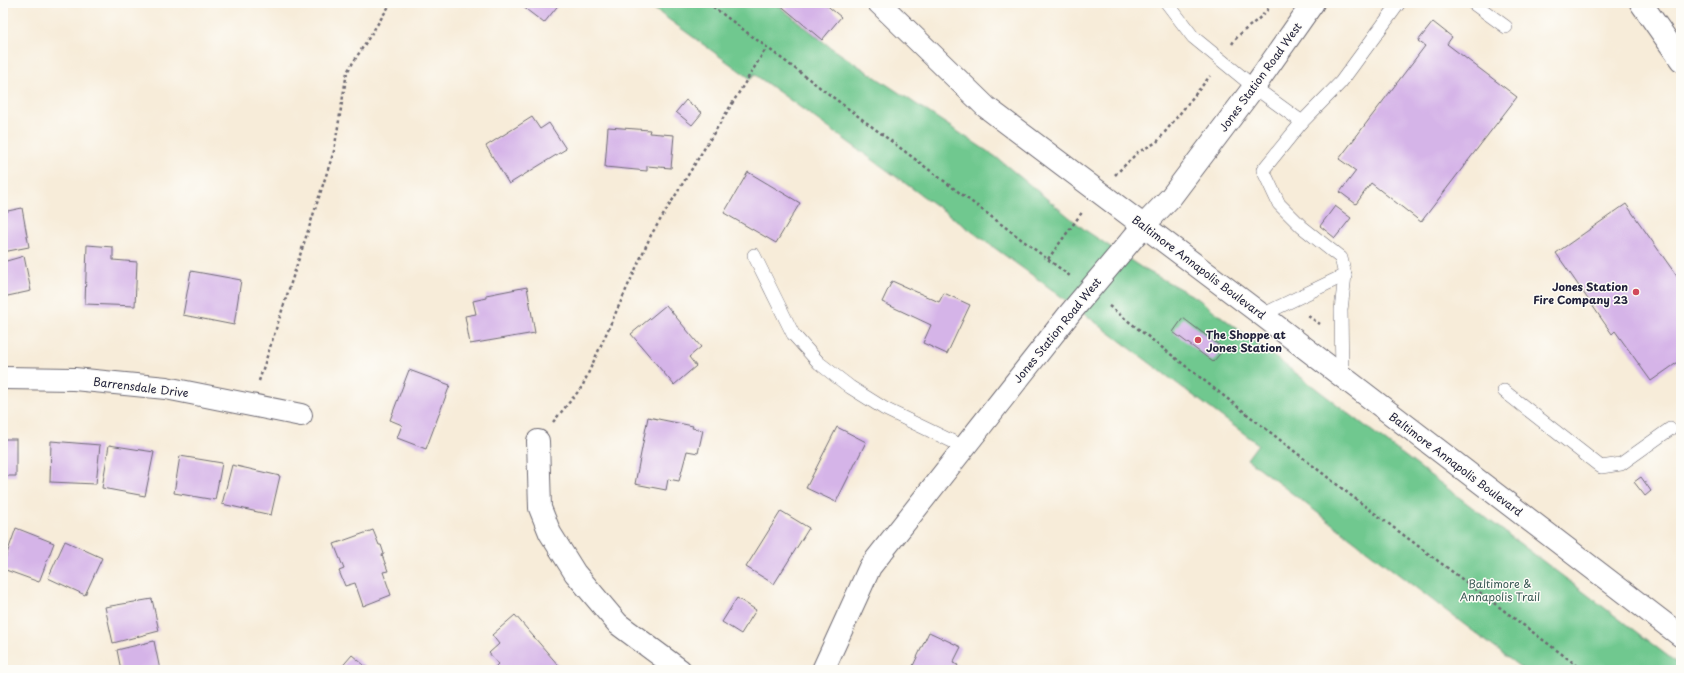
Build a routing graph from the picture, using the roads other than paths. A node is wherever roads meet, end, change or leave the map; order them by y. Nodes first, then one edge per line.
1 (879, 3) edge
2 (1167, 3) edge
3 (1313, 3) edge
4 (1399, 3) edge
5 (1473, 3) edge
6 (1641, 3) edge
7 (1506, 27) dead end
8 (1681, 60) edge
9 (1254, 87) junction
10 (1302, 122) junction
11 (1144, 225) junction
12 (754, 254) dead end
13 (1345, 275) junction
14 (1262, 315) junction
15 (1342, 377) junction
16 (3, 378) edge
17 (1504, 391) dead end
18 (301, 415) dead end
19 (1670, 429) dead end
20 (538, 441) road end
21 (964, 447) junction
22 (1681, 636) edge
23 (680, 670) edge
24 (823, 670) edge

1 - 11 main road, Baltimore Annapolis Boulevard
2 - 9 lane
3 - 9 main road, Jones Station Road West
4 - 10 lane
5 - 7 lane
6 - 8 main road
9 - 10 lane
9 - 11 main road, Jones Station Road West
10 - 13 lane
11 - 14 main road, Baltimore Annapolis Boulevard
11 - 21 main road, Jones Station Road West
12 - 21 lane
13 - 14 lane
13 - 15 lane
14 - 15 main road, Baltimore Annapolis Boulevard
15 - 22 main road, Baltimore Annapolis Boulevard
16 - 18 main road, Barrensdale Drive
17 - 19 lane
20 - 23 main road
21 - 24 main road, Jones Station Road West

